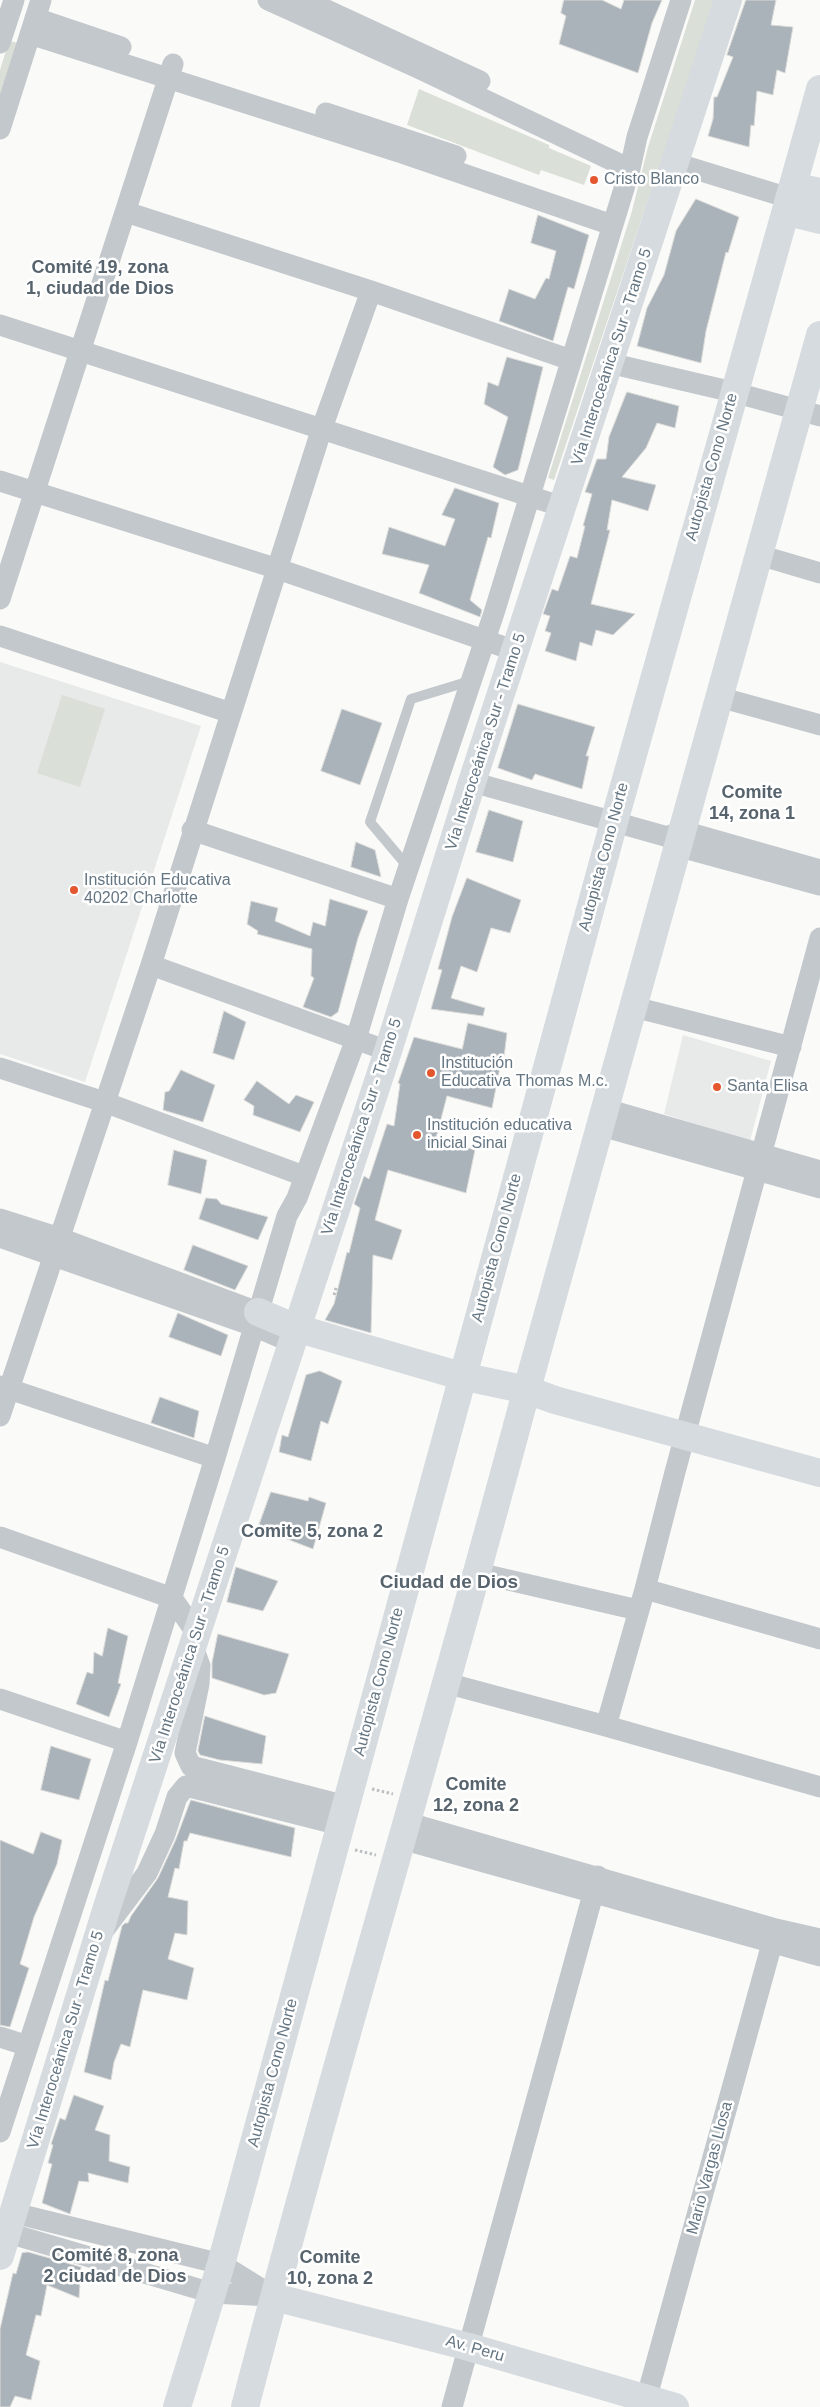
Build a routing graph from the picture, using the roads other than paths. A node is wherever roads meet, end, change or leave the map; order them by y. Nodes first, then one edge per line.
1 (268, 0) edge
2 (305, 0) edge
3 (681, 0) edge
4 (728, 0) edge
5 (10, 1) edge
6 (36, 17) edge
7 (0, 43) edge
8 (171, 71) junction
9 (820, 89) edge
10 (0, 129) edge
11 (631, 162) junction
12 (674, 163) junction
13 (820, 192) edge
14 (789, 198) junction
15 (126, 212) junction
16 (614, 220) junction
17 (820, 220) edge
18 (371, 291) junction
19 (0, 325) edge
20 (820, 335) edge
21 (81, 351) junction
22 (571, 360) junction
23 (610, 363) junction
24 (733, 392) junction
25 (809, 413) edge
26 (322, 428) junction
27 (0, 481) edge
28 (36, 492) junction
29 (530, 496) junction
30 (562, 507) junction
31 (758, 555) junction
32 (278, 570) junction
33 (820, 573) edge
34 (0, 599) edge
35 (0, 636) edge
36 (485, 639) junction
37 (516, 651) junction
38 (471, 681) junction
39 (719, 697) junction
40 (231, 713) junction
41 (820, 725) edge
42 (472, 782) junction
43 (614, 822) junction
44 (192, 830) junction
45 (676, 838) junction
46 (408, 868) junction
47 (820, 870) edge
48 (820, 885) edge
49 (398, 899) junction
50 (820, 938) edge
51 (151, 965) junction
52 (634, 1007) junction
53 (356, 1039) junction
54 (791, 1047) junction
55 (388, 1051) junction
56 (0, 1068) edge
57 (104, 1102) junction
58 (603, 1118) junction
59 (758, 1162) junction
60 (820, 1171) edge
61 (304, 1176) junction
62 (820, 1188) edge
63 (0, 1219) edge
64 (0, 1237) edge
65 (57, 1246) junction
66 (256, 1319) junction
67 (293, 1335) junction
68 (459, 1384) junction
69 (5, 1387) edge
70 (525, 1399) junction
71 (0, 1416) edge
72 (683, 1443) junction
73 (215, 1458) junction
74 (820, 1473) edge
75 (820, 1489) edge
76 (0, 1537) edge
77 (478, 1573) junction
78 (645, 1589) junction
79 (172, 1598) junction
80 (638, 1610) junction
81 (820, 1639) edge
82 (195, 1641) junction
83 (446, 1684) junction
84 (0, 1699) edge
85 (606, 1726) junction
86 (127, 1742) junction
87 (820, 1787) edge
88 (343, 1815) junction
89 (404, 1830) junction
90 (596, 1884) junction
91 (774, 1936) junction
92 (97, 1940) junction
93 (820, 1940) edge
94 (820, 1956) edge
95 (0, 2037) edge
96 (28, 2046) junction
97 (0, 2132) edge
98 (7, 2234) edge
99 (221, 2264) junction
100 (212, 2293) junction
101 (274, 2297) junction
102 (469, 2347) junction
103 (646, 2403) edge
104 (177, 2407) edge
105 (245, 2407) edge
106 (452, 2407) edge
107 (676, 2407) edge

1 - 11 street
2 - 11 street
3 - 11 street
4 - 12 main road, Vía Interoceánica Sur - Tramo 5
5 - 7 street
6 - 8 street
6 - 10 street
8 - 15 street
8 - 16 street
9 - 14 main road, Autopista Cono Norte
11 - 16 street
12 - 14 street
12 - 23 main road, Vía Interoceánica Sur - Tramo 5
13 - 14 main road
14 - 17 main road
14 - 24 main road, Autopista Cono Norte
15 - 18 street
15 - 21 street
16 - 22 street
18 - 22 street
18 - 26 street
19 - 21 street
20 - 25 main road
21 - 26 street
21 - 28 street
22 - 29 street
23 - 24 street
23 - 30 main road, Vía Interoceánica Sur - Tramo 5
24 - 25 street
24 - 43 main road, Autopista Cono Norte
25 - 31 main road
26 - 29 street
26 - 32 street
27 - 28 street
28 - 32 street
28 - 34 street
29 - 30 street
29 - 36 street
30 - 37 main road, Vía Interoceánica Sur - Tramo 5
31 - 33 street
31 - 39 main road
32 - 36 street
32 - 40 street
35 - 40 street
36 - 37 street
36 - 38 street
37 - 42 main road, Vía Interoceánica Sur - Tramo 5
38 - 46 street
38 - 46 lane
39 - 41 street
39 - 45 main road
40 - 44 street
42 - 43 street
42 - 55 main road, Vía Interoceánica Sur - Tramo 5
43 - 45 street
43 - 68 main road, Autopista Cono Norte
44 - 49 street
44 - 51 street
45 - 47 street
45 - 48 street
45 - 52 main road
46 - 49 street
49 - 53 street
50 - 54 street
51 - 53 street
51 - 57 street
52 - 54 street
52 - 58 main road
53 - 55 street
53 - 61 street
54 - 59 street
55 - 67 main road, Vía Interoceánica Sur - Tramo 5
56 - 57 street
57 - 61 street
57 - 65 street
58 - 59 street
58 - 70 main road
59 - 60 street
59 - 62 street
59 - 72 street
61 - 66 street
63 - 65 street
64 - 65 street
65 - 66 street
65 - 69 street
66 - 67 main road
66 - 73 street
67 - 68 main road
67 - 82 main road, Vía Interoceánica Sur - Tramo 5
68 - 70 main road
68 - 88 main road, Autopista Cono Norte
69 - 71 street
69 - 73 street
70 - 72 main road
70 - 77 main road
72 - 74 main road
72 - 75 main road
72 - 78 street
73 - 79 street
76 - 79 street
77 - 80 street
77 - 83 main road
78 - 80 street
78 - 81 street
79 - 82 street
79 - 86 street
80 - 85 street
82 - 88 street
82 - 92 main road, Vía Interoceánica Sur - Tramo 5
83 - 85 street
83 - 89 main road
84 - 86 street
85 - 87 street
86 - 96 street
88 - 92 street
88 - 99 main road, Autopista Cono Norte
89 - 90 street
89 - 101 main road
90 - 91 street
90 - 102 street
91 - 93 street
91 - 94 street
91 - 103 street, Mario Vargas Llosa
92 - 98 main road, Vía Interoceánica Sur - Tramo 5
95 - 96 street
96 - 97 street
98 - 99 street
98 - 100 street
99 - 100 main road, Autopista Cono Norte
99 - 101 street
100 - 101 street
100 - 104 main road, Autopista Cono Norte
101 - 102 main road, Av. Peru
101 - 105 main road
102 - 103 main road, Av. Peru
102 - 106 street
103 - 107 main road, Av. Peru

